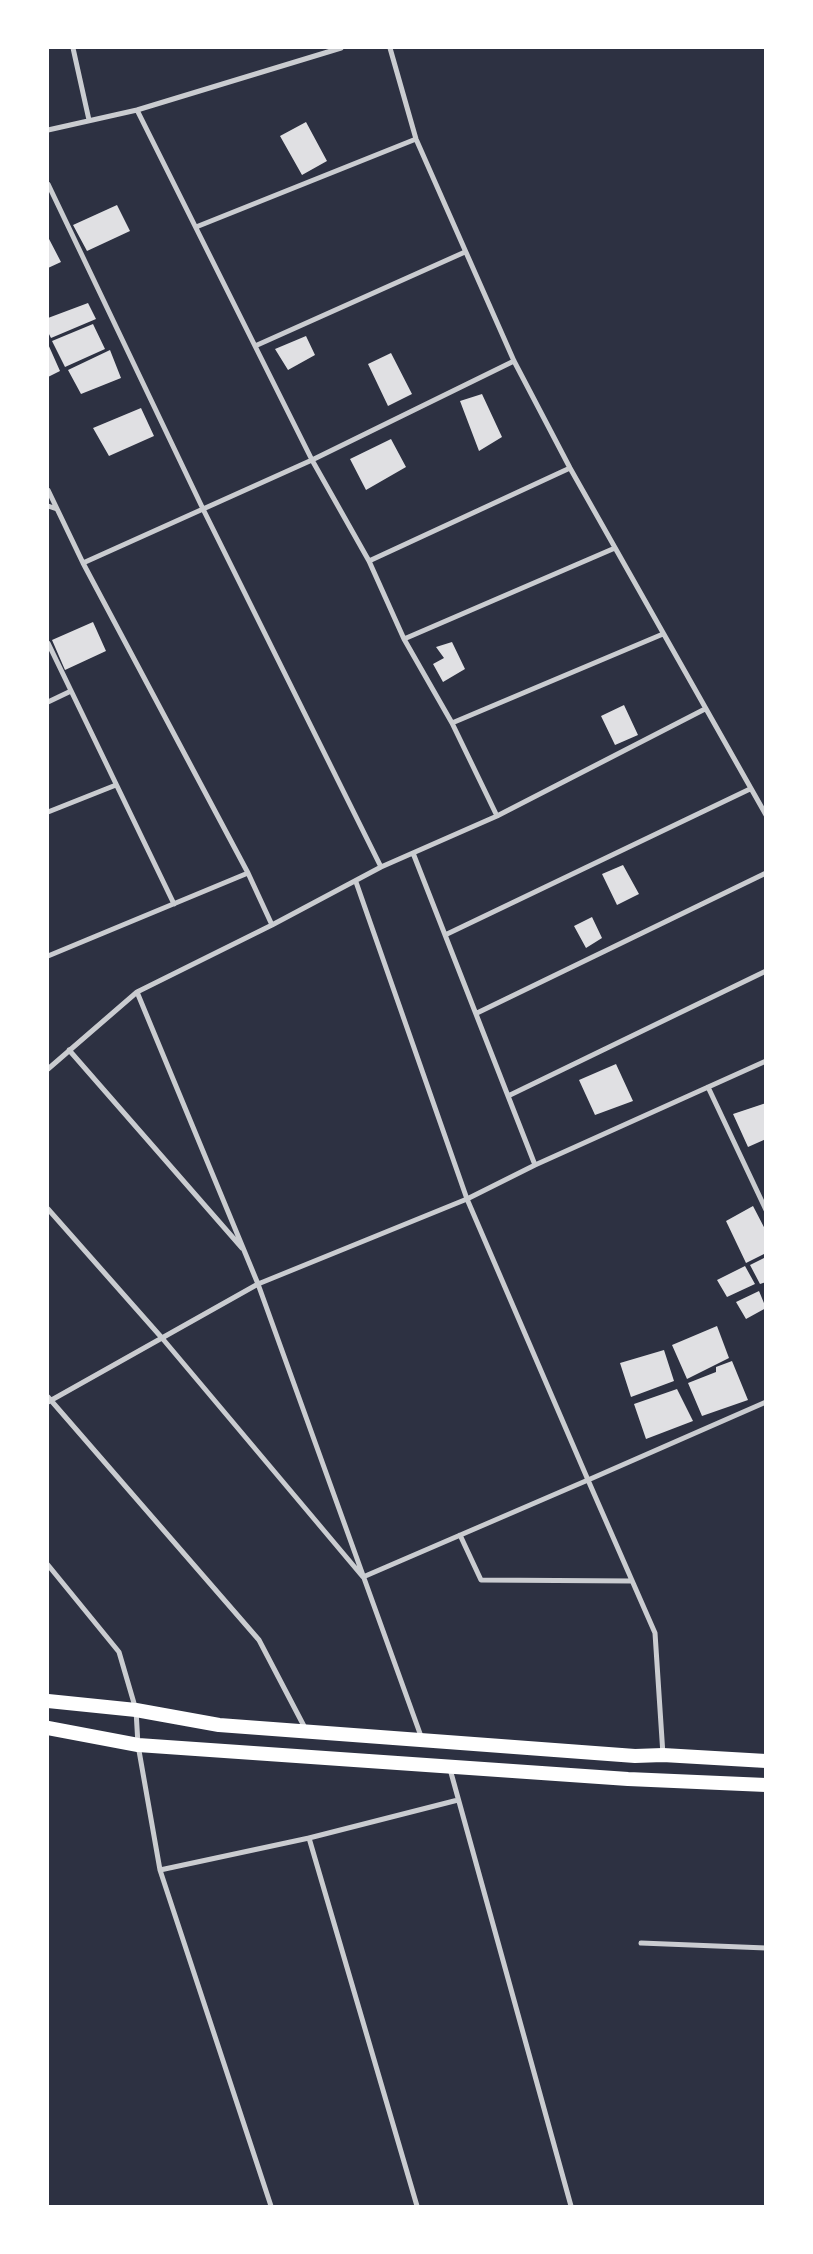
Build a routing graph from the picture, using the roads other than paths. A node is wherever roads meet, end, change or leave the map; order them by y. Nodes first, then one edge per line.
1 (73, 48) edge
2 (340, 48) edge
3 (390, 48) edge
4 (137, 110) junction
5 (89, 120) junction
6 (48, 130) edge
7 (416, 139) junction
8 (48, 184) edge
9 (196, 227) junction
10 (465, 252) junction
11 (255, 346) junction
12 (514, 361) junction
13 (312, 460) junction
14 (570, 468) junction
15 (48, 490) edge
16 (48, 506) edge
17 (57, 509) junction
18 (204, 509) junction
19 (615, 548) junction
20 (369, 561) junction
21 (83, 563) junction
22 (663, 634) junction
23 (404, 639) junction
24 (48, 643) edge
25 (71, 692) junction
26 (48, 702) edge
27 (705, 709) junction
28 (452, 723) junction
29 (116, 785) junction
30 (750, 789) junction
31 (48, 812) edge
32 (766, 815) edge
33 (497, 816) junction
34 (413, 853) junction
35 (381, 867) junction
36 (248, 873) junction
37 (766, 873) edge
38 (356, 882) junction
39 (174, 904) junction
40 (272, 925) junction
41 (445, 935) junction
42 (48, 956) edge
43 (766, 971) edge
44 (137, 992) junction
45 (476, 1013) junction
46 (69, 1050) junction
47 (766, 1061) edge
48 (48, 1069) edge
49 (708, 1087) junction
50 (508, 1096) junction
51 (536, 1164) junction
52 (467, 1198) junction
53 (48, 1209) edge
54 (766, 1210) edge
55 (245, 1251) junction
56 (258, 1284) junction
57 (162, 1338) junction
58 (49, 1400) edge
59 (766, 1402) edge
60 (588, 1480) junction
61 (460, 1535) junction
62 (48, 1566) edge
63 (363, 1577) junction
64 (632, 1581) junction
65 (48, 1701) edge
66 (136, 1710) junction
67 (48, 1728) edge
68 (307, 1732) junction
69 (423, 1740) junction
70 (138, 1745) junction
71 (663, 1756) junction
72 (766, 1761) edge
73 (449, 1766) junction
74 (766, 1785) edge
75 (458, 1800) junction
76 (309, 1838) junction
77 (160, 1870) junction
78 (641, 1943) dead end
79 (766, 1948) edge
80 (271, 2206) edge
81 (417, 2206) edge
82 (571, 2206) edge

1 - 5 street
2 - 4 street
3 - 7 street
4 - 5 street
4 - 9 street
5 - 6 street
7 - 9 street
7 - 10 street
8 - 18 street
9 - 11 street
10 - 11 street
10 - 12 street
11 - 13 street
12 - 13 street
12 - 14 street
13 - 18 street
13 - 20 street
14 - 19 street
14 - 20 street
15 - 17 street
16 - 17 street
17 - 21 street
18 - 21 street
18 - 35 street
19 - 22 street
19 - 23 street
20 - 23 street
21 - 36 street
22 - 27 street
22 - 28 street
23 - 28 street
24 - 25 street
25 - 26 street
25 - 29 street
27 - 30 street
27 - 33 street
28 - 33 street
29 - 31 street
29 - 39 street
30 - 32 street
30 - 41 street
33 - 34 street
34 - 35 street
34 - 41 street
35 - 38 street
36 - 39 street
36 - 40 street
37 - 45 street
38 - 40 street
38 - 52 street
39 - 42 street
40 - 44 street
41 - 45 street
43 - 50 street
44 - 46 street
44 - 55 street
45 - 50 street
46 - 48 street
46 - 55 street
47 - 49 street
49 - 51 street
49 - 54 street
50 - 51 street
51 - 52 street
52 - 56 street
52 - 60 street
53 - 57 street
55 - 56 street
56 - 57 street
56 - 63 street
57 - 58 street
57 - 63 street
58 - 68 street
59 - 60 street
60 - 61 street
60 - 64 street
61 - 63 street
61 - 64 street
62 - 66 street
63 - 69 street
64 - 71 street
65 - 66 highway
66 - 68 highway
66 - 70 street
67 - 70 highway
68 - 69 highway
69 - 71 highway
70 - 73 highway
70 - 77 street
71 - 72 highway
73 - 74 highway
73 - 75 street
75 - 76 street
75 - 82 street
76 - 77 street
76 - 81 street
77 - 80 street
78 - 79 street

